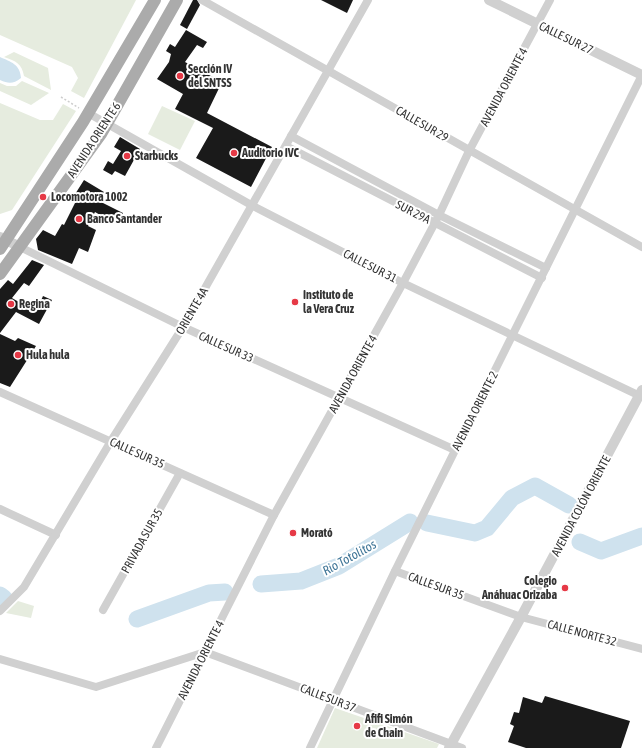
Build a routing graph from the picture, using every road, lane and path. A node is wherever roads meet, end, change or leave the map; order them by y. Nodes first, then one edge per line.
1 (155, 0) edge
2 (177, 0) edge
3 (202, 0) edge
4 (368, 0) edge
5 (489, 0) edge
6 (550, 0) edge
7 (538, 24) junction
8 (328, 71) junction
9 (642, 75) edge
10 (61, 97) dead end
11 (85, 118) junction
12 (104, 129) junction
13 (291, 136) junction
14 (286, 146) junction
15 (469, 151) junction
16 (253, 206) junction
17 (575, 210) junction
18 (439, 214) junction
19 (434, 223) junction
20 (2, 242) edge
21 (642, 247) edge
22 (20, 248) junction
23 (546, 268) junction
24 (0, 274) edge
25 (542, 278) junction
26 (403, 283) junction
27 (183, 327) junction
28 (514, 335) junction
29 (0, 392) edge
30 (641, 395) edge
31 (340, 398) junction
32 (111, 441) junction
33 (455, 450) junction
34 (180, 473) junction
35 (0, 509) edge
36 (274, 515) junction
37 (56, 535) junction
38 (395, 571) junction
39 (103, 610) dead end
40 (0, 611) edge
41 (521, 617) junction
42 (642, 649) edge
43 (205, 652) junction
44 (0, 659) edge
45 (333, 700) junction
46 (450, 746) edge
47 (156, 748) edge
48 (310, 748) edge
49 (462, 748) edge

1 - 11 main road, AVENIDA ORIENTE 6
2 - 12 main road, AVENIDA ORIENTE 6
3 - 8 street, CALLE SUR 29
4 - 8 street, ORIENTE 4A
5 - 7 street, CALLE SUR 27
6 - 7 street, AVENIDA ORIENTE 4
7 - 9 street, CALLE SUR 27
7 - 15 street, AVENIDA ORIENTE 4
8 - 13 street, ORIENTE 4A
8 - 15 street, CALLE SUR 29
9 - 17 street, AVENIDA ORIENTE 2
10 - 11 path
11 - 12 main road
11 - 20 main road, AVENIDA ORIENTE 6
12 - 16 street, CALLE SUR 31
12 - 22 main road, AVENIDA ORIENTE 6
13 - 14 street, ORIENTE 4A
13 - 18 street, SUR 29A
14 - 16 street, ORIENTE 4A
14 - 19 street, SUR 29A
15 - 17 street, CALLE SUR 29
15 - 18 street, AVENIDA ORIENTE 4
16 - 26 street, CALLE SUR 31
16 - 27 street, ORIENTE 4A
17 - 21 street, CALLE SUR 29
17 - 23 street, AVENIDA ORIENTE 2
18 - 19 street, AVENIDA ORIENTE 4
18 - 23 street, SUR 29A
19 - 25 street, SUR 29A
19 - 26 street, AVENIDA ORIENTE 4
20 - 22 street, CALLE SUR 33
22 - 24 main road, AVENIDA ORIENTE 6
22 - 27 street, CALLE SUR 33
23 - 25 street, AVENIDA ORIENTE 2
25 - 28 street, AVENIDA ORIENTE 2
26 - 28 street, CALLE SUR 31
26 - 31 street, AVENIDA ORIENTE 4
27 - 31 street, CALLE SUR 33
27 - 32 street, ORIENTE 4A
28 - 30 street, CALLE SUR 31
28 - 33 street, AVENIDA ORIENTE 2
29 - 32 street, CALLE SUR 35
30 - 41 street, AVENIDA COLÓN ORIENTE
31 - 33 street, CALLE SUR 33
31 - 36 street, AVENIDA ORIENTE 4
32 - 34 street, CALLE SUR 35
32 - 37 street, ORIENTE 4A
33 - 38 street, AVENIDA ORIENTE 2
34 - 36 street, CALLE SUR 35
34 - 39 street, PRIVADA SUR 35
35 - 37 street
36 - 43 street, AVENIDA ORIENTE 4
37 - 40 street, ORIENTE 4A
38 - 41 street, CALLE SUR 35
38 - 45 street, AVENIDA ORIENTE 2
41 - 42 street, CALLE NORTE 32
41 - 46 street, AVENIDA COLÓN ORIENTE
43 - 44 street
43 - 45 street, CALLE SUR 37
43 - 47 street, AVENIDA ORIENTE 4
45 - 46 street, CALLE SUR 37
45 - 48 street, AVENIDA ORIENTE 2
46 - 49 street, CALLE SUR 37

